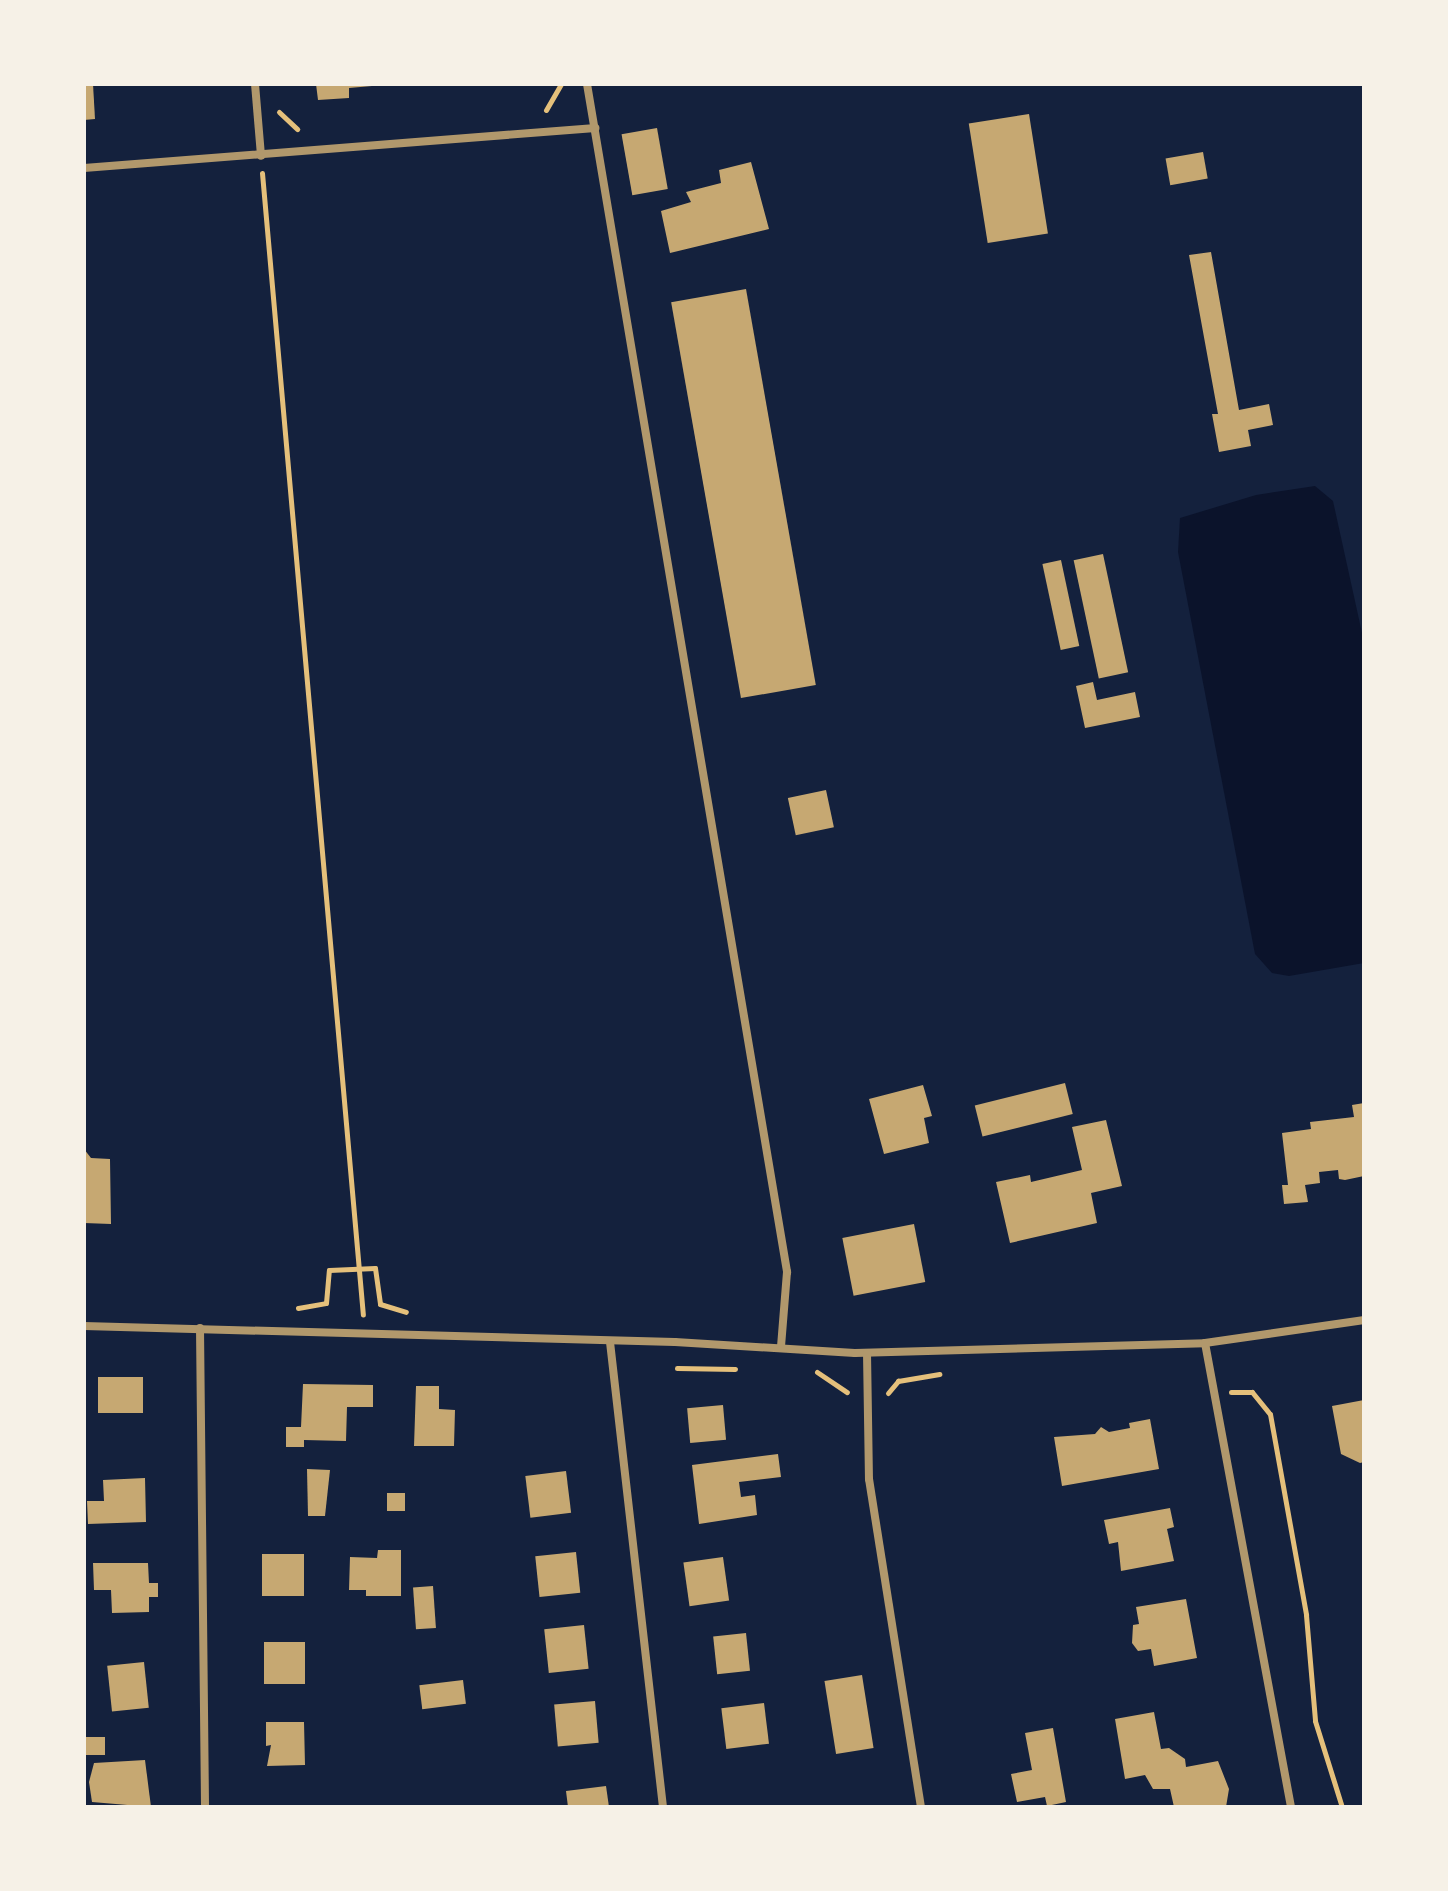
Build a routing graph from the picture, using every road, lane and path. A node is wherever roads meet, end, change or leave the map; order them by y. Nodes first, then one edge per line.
1 (255, 84) edge
2 (587, 84) edge
3 (595, 128) junction
4 (261, 156) junction
5 (84, 168) edge
6 (358, 1268) junction
7 (281, 1309) dead end
8 (408, 1313) dead end
9 (1364, 1320) edge
10 (84, 1326) edge
11 (200, 1328) junction
12 (365, 1335) junction
13 (610, 1342) junction
14 (1205, 1343) junction
15 (781, 1347) junction
16 (937, 1350) junction
17 (867, 1353) junction
18 (677, 1368) dead end
19 (738, 1369) dead end
20 (814, 1370) dead end
21 (867, 1394) junction
22 (1214, 1396) junction
23 (205, 1807) edge
24 (663, 1807) edge
25 (921, 1807) edge
26 (1291, 1807) edge
27 (1342, 1807) edge

1 - 4 street
2 - 3 street
3 - 4 street
3 - 15 street
4 - 5 street
4 - 6 path
6 - 7 path
6 - 8 path
6 - 12 path
9 - 14 street
10 - 11 street
11 - 12 street
11 - 23 street
12 - 13 street
13 - 15 street
13 - 24 street
14 - 16 street
14 - 22 street
15 - 17 street
16 - 17 street
16 - 21 path
17 - 21 street
18 - 19 path
20 - 21 path
21 - 25 street
22 - 26 street
22 - 27 path

